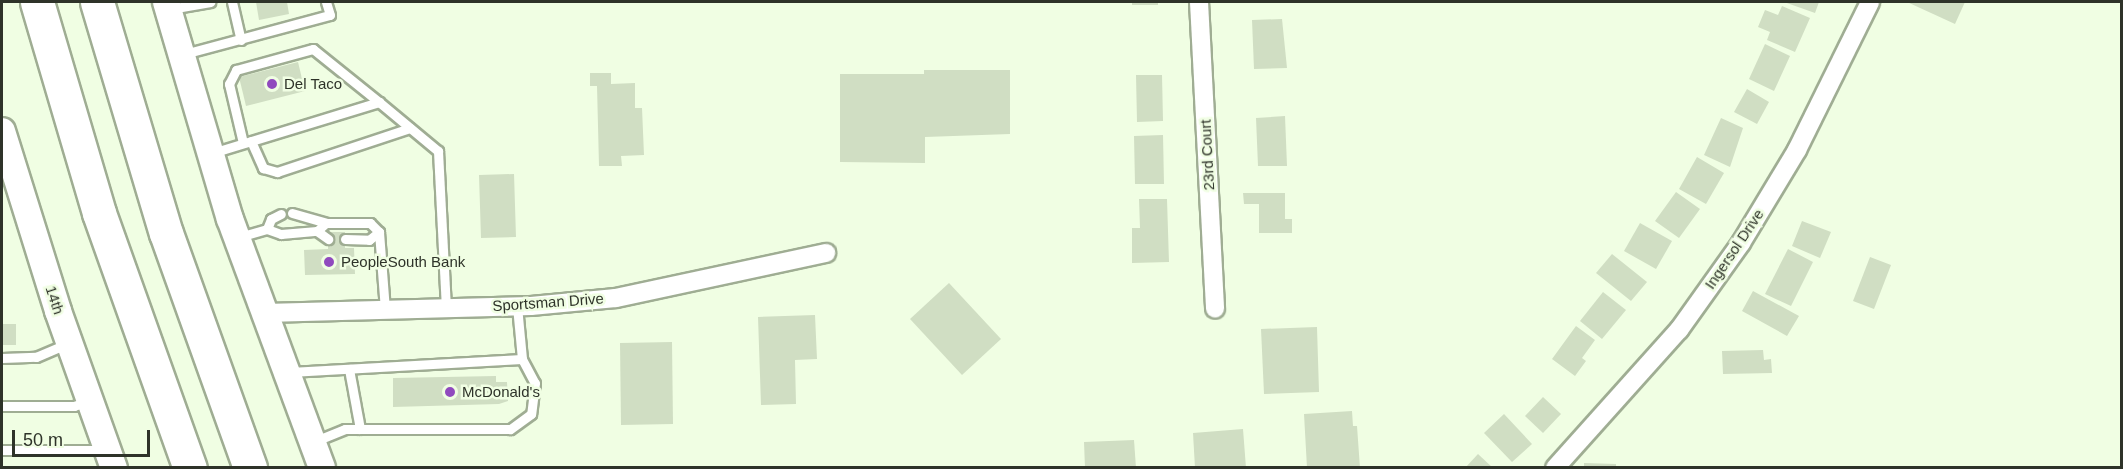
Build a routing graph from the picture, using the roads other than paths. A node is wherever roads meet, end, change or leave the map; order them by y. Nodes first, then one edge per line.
1 (37, 2) edge
2 (97, 2) edge
3 (210, 2) edge
4 (232, 2) edge
5 (326, 2) edge
6 (1199, 2) edge
7 (1870, 2) edge
8 (167, 6) edge
9 (241, 40) junction
10 (180, 55) junction
11 (379, 102) junction
12 (410, 128) junction
13 (2, 132) edge
14 (247, 142) junction
15 (210, 154) junction
16 (292, 213) dead end
17 (281, 214) dead end
18 (326, 224) junction
19 (267, 229) junction
20 (317, 231) junction
21 (379, 232) junction
22 (237, 237) junction
23 (328, 239) dead end
24 (345, 239) dead end
25 (826, 253) dead end
26 (517, 306) junction
27 (446, 307) junction
28 (1215, 309) dead end
29 (385, 310) junction
30 (265, 313) junction
31 (70, 343) junction
32 (2, 358) edge
33 (522, 359) junction
34 (349, 369) junction
35 (287, 372) junction
36 (90, 400) junction
37 (2, 406) edge
38 (360, 429) junction
39 (312, 441) junction
40 (2, 450) edge
41 (111, 459) edge
42 (190, 468) edge
43 (250, 468) edge
44 (322, 468) edge
45 (1555, 468) edge

1 - 42 highway
2 - 43 highway
3 - 8 lane
4 - 9 lane
5 - 9 lane
6 - 28 street, 23rd Court
7 - 45 street, Ingersol Drive
8 - 10 street
9 - 10 lane
10 - 15 street
11 - 12 lane
11 - 14 lane
11 - 14 lane
12 - 14 lane
12 - 27 lane
13 - 31 street, 14th
14 - 15 lane
15 - 22 street
16 - 18 lane
17 - 19 lane
18 - 20 lane
18 - 21 lane
19 - 20 lane
19 - 22 lane
20 - 23 lane
21 - 24 lane
21 - 29 lane
22 - 30 street
25 - 26 street, Sportsman Drive
26 - 27 street, Sportsman Drive
26 - 33 lane
27 - 29 street, Sportsman Drive
29 - 30 street, Sportsman Drive
30 - 35 street
31 - 32 lane
31 - 36 street, 14th
33 - 34 lane
33 - 38 lane
34 - 35 lane
34 - 38 lane
35 - 39 street
36 - 37 lane
36 - 41 street, 14th
38 - 39 lane
39 - 44 street
40 - 41 lane

